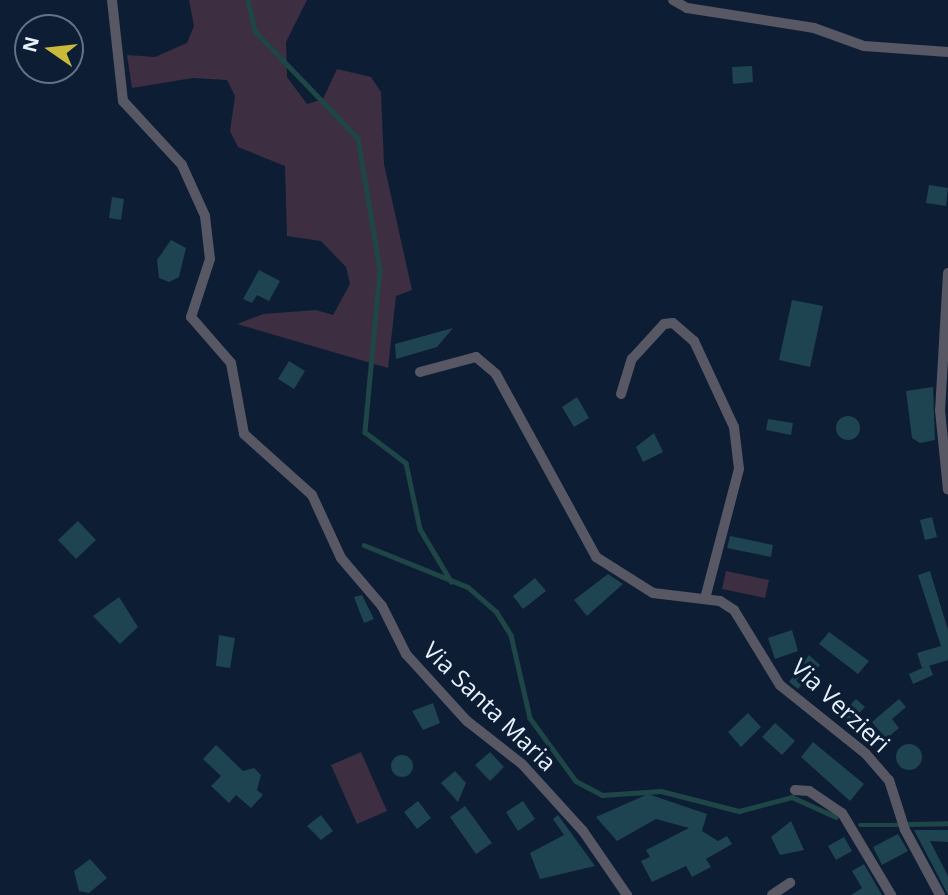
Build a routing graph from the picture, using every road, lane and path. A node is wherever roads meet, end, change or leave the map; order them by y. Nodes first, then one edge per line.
1 (112, 0) edge
2 (673, 0) edge
3 (948, 52) edge
4 (948, 273) edge
5 (421, 372) dead end
6 (621, 394) dead end
7 (948, 490) edge
8 (705, 599) junction
9 (795, 789) dead end
10 (790, 883) dead end
11 (626, 895) edge
12 (772, 895) edge
13 (891, 895) edge
14 (940, 895) edge

1 - 11 street, Via Santa Maria
2 - 3 street
4 - 7 street
5 - 8 street, Via Verzieri
6 - 8 street
8 - 14 street, Via Verzieri
9 - 13 street
10 - 12 street

